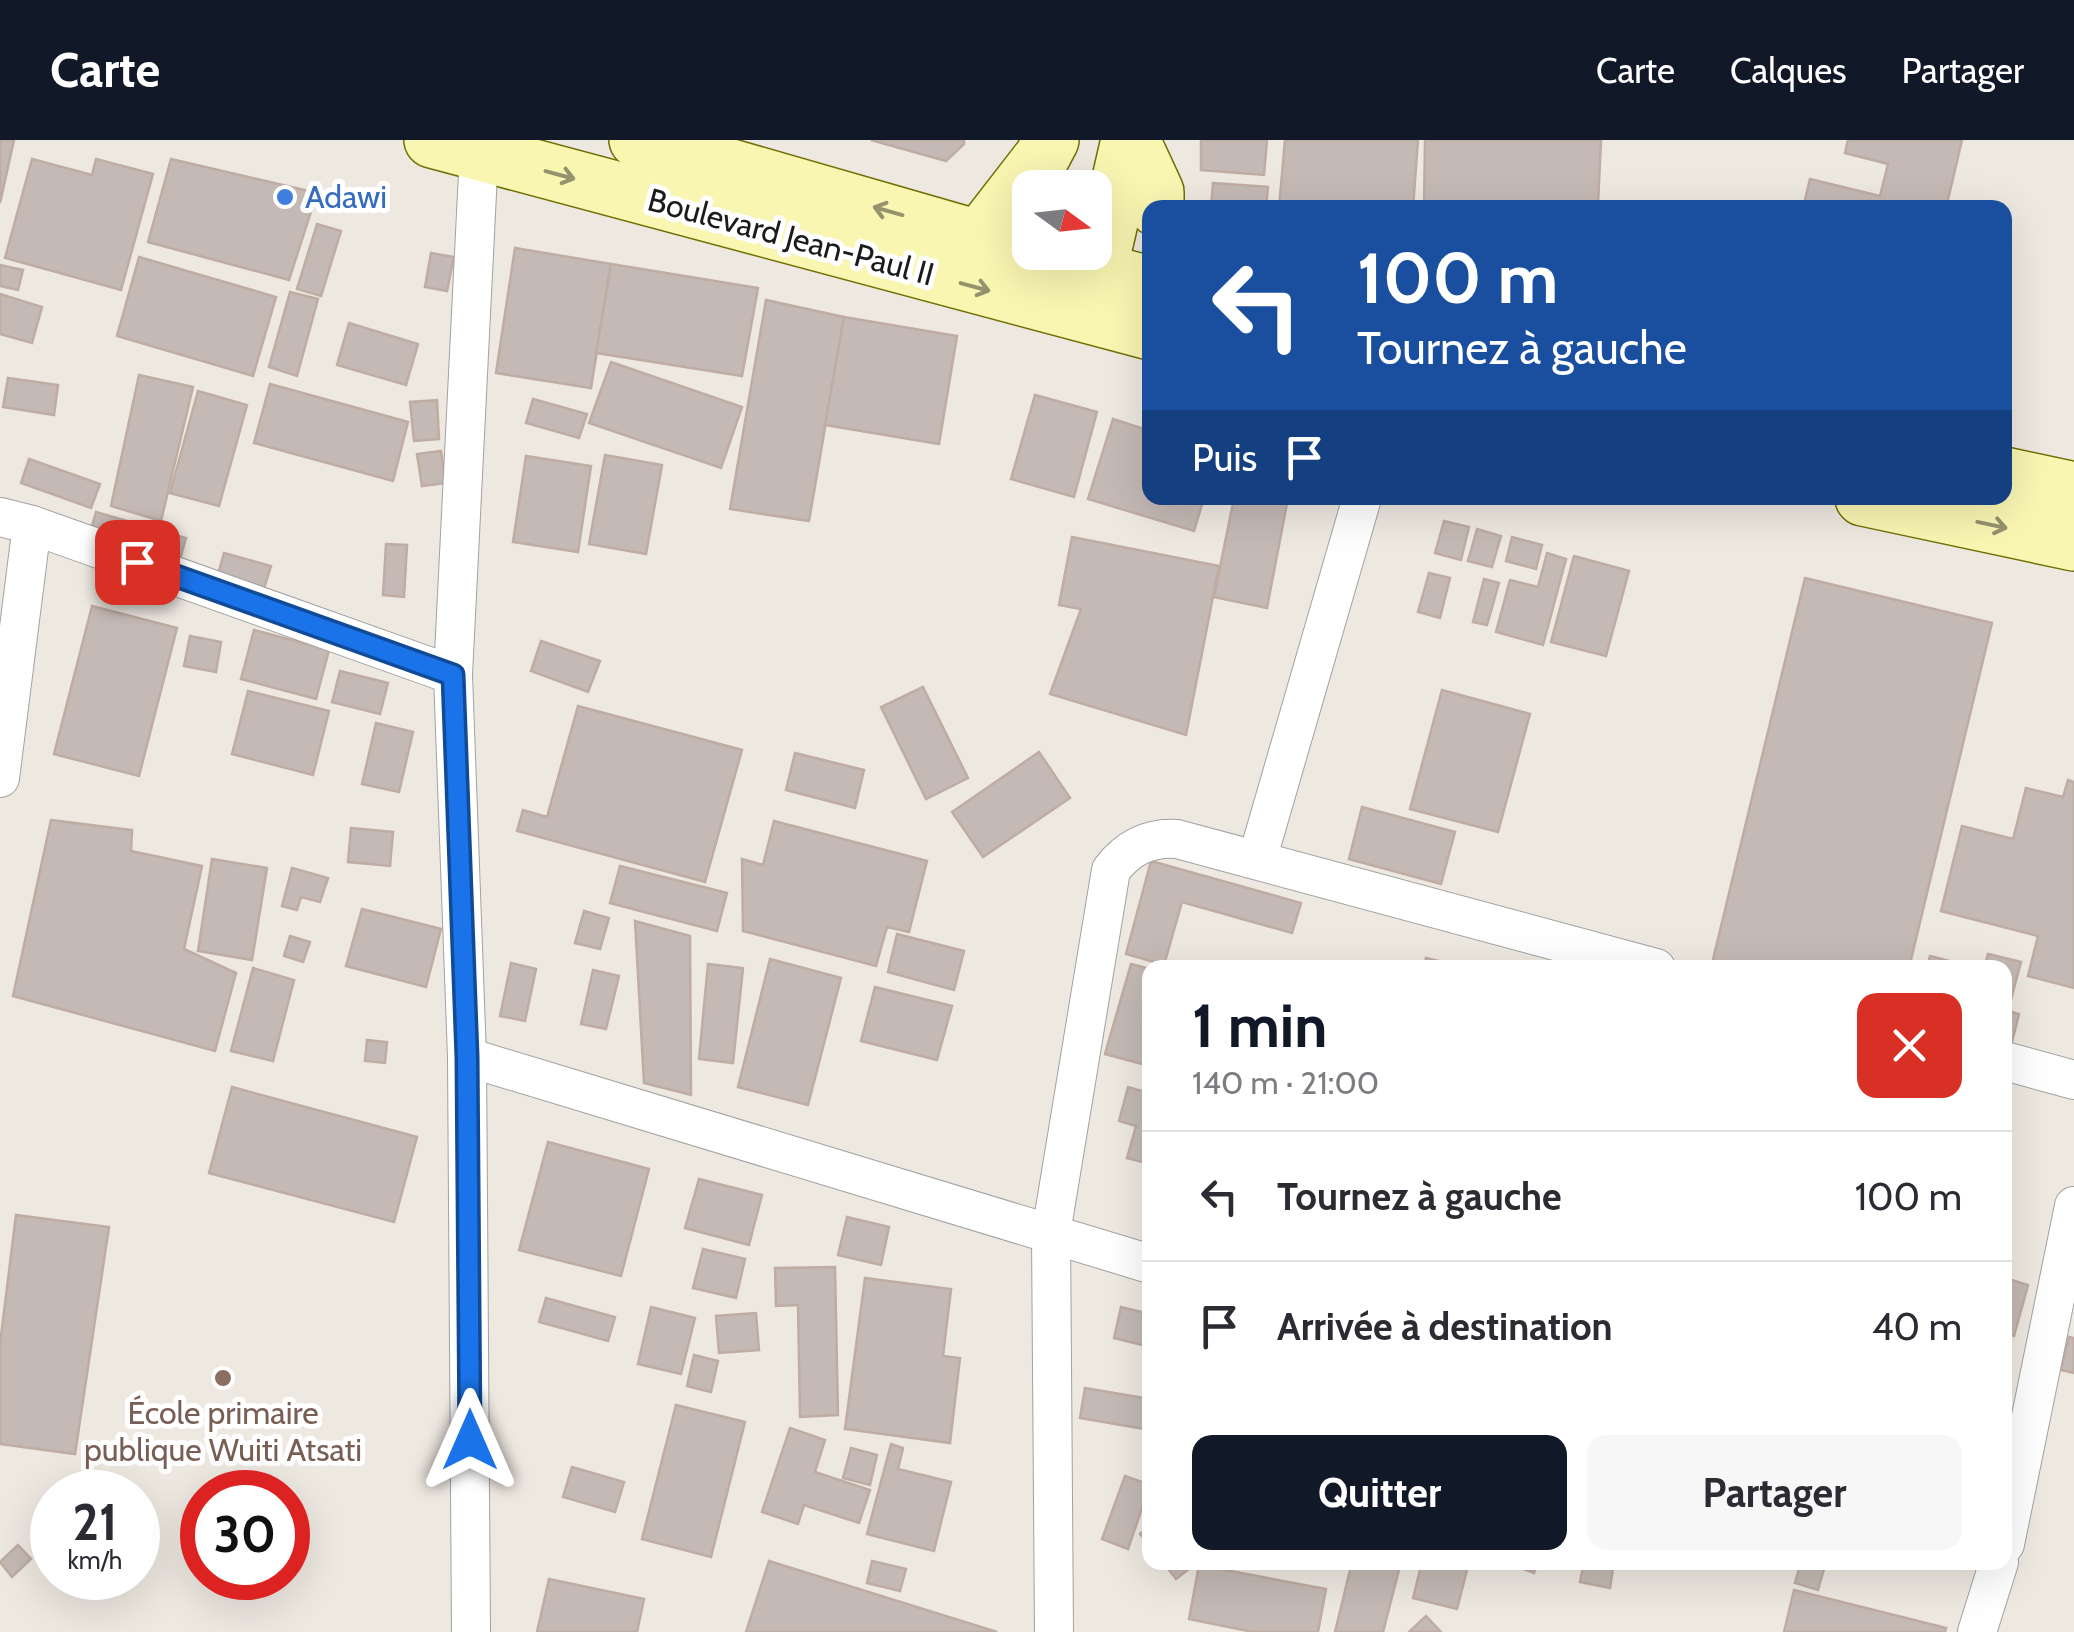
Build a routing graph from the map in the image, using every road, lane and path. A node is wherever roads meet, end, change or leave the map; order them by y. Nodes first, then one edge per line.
1 (636, 140) edge
2 (1051, 140) edge
3 (1062, 140) edge
4 (1130, 140) edge
5 (455, 147) edge
6 (1057, 170) edge
7 (1156, 200) edge
8 (980, 236) junction
9 (1012, 246) edge
10 (1048, 270) edge
11 (1071, 270) edge
12 (1128, 302) edge
13 (1059, 310) junction
14 (2012, 477) edge
15 (2074, 490) edge
16 (1360, 505) edge
17 (1896, 505) edge
18 (16, 521) edge
19 (2074, 543) edge
20 (453, 675) junction
21 (0, 778) edge
22 (1257, 860) junction
23 (1626, 960) edge
24 (467, 1057) junction
25 (2012, 1063) edge
26 (2074, 1080) edge
27 (2074, 1206) edge
28 (1051, 1233) junction
29 (1142, 1261) edge
30 (2012, 1504) edge
31 (1996, 1570) edge
32 (472, 1632) edge
33 (1054, 1632) edge
34 (1977, 1632) edge

8 -> 1 main road, Boulevard Jean-Paul II
2 - 8 main road
3 - 6 main road
4 - 7 main road
4 - 12 main road
5 -> 13 main road, Boulevard Jean-Paul II
5 - 20 street
8 - 9 main road, Boulevard Jean-Paul II
10 - 13 main road
11 - 12 main road, Boulevard Jean-Paul II
12 - 13 main road, Boulevard Jean-Paul II
14 - 15 main road
16 - 22 street
17 -> 19 main road
18 - 20 street
18 - 21 street
20 - 24 street
22 - 23 street
22 - 28 street
24 - 28 street
24 - 32 street
25 - 26 street
27 - 30 street
28 - 29 street
28 - 33 street
31 - 34 street

